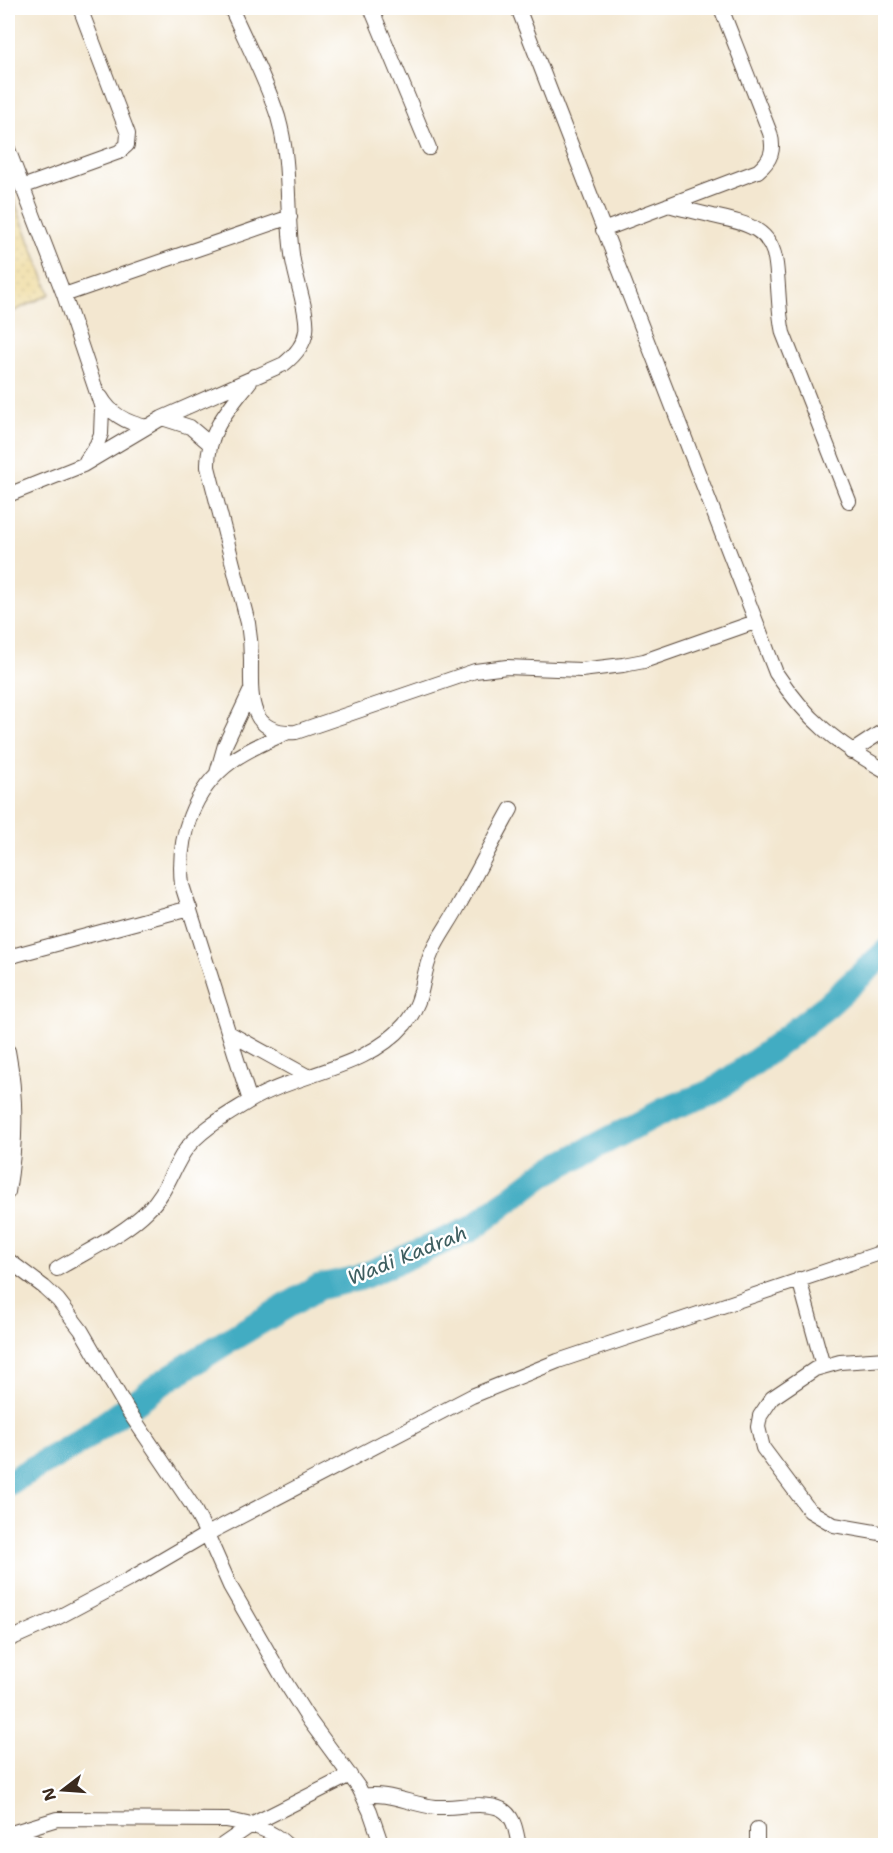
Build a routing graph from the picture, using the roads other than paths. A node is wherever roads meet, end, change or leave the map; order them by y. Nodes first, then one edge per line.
1 (80, 8) edge
2 (231, 8) edge
3 (371, 8) edge
4 (518, 8) edge
5 (721, 8) edge
6 (429, 148) dead end
7 (8, 149) edge
8 (22, 187) junction
9 (668, 205) junction
10 (290, 217) junction
11 (603, 230) junction
12 (64, 295) junction
13 (254, 376) junction
14 (97, 390) junction
15 (162, 418) junction
16 (147, 427) junction
17 (210, 444) junction
18 (83, 465) junction
19 (8, 486) edge
20 (22, 489) junction
21 (8, 495) edge
22 (849, 501) dead end
23 (755, 622) junction
24 (250, 692) junction
25 (885, 729) edge
26 (286, 733) junction
27 (851, 752) junction
28 (885, 771) edge
29 (217, 772) junction
30 (511, 809) dead end
31 (190, 908) junction
32 (8, 957) edge
33 (229, 1033) junction
34 (8, 1051) edge
35 (307, 1077) junction
36 (250, 1101) junction
37 (8, 1192) edge
38 (885, 1251) edge
39 (8, 1260) edge
40 (57, 1269) dead end
41 (799, 1279) junction
42 (885, 1359) edge
43 (823, 1366) junction
44 (207, 1534) junction
45 (885, 1534) edge
46 (8, 1640) edge
47 (350, 1775) junction
48 (363, 1796) junction
49 (253, 1824) junction
50 (757, 1829) dead end
51 (13, 1836) edge
52 (42, 1845) edge
53 (221, 1845) edge
54 (288, 1845) edge
55 (382, 1845) edge
56 (519, 1845) edge
57 (757, 1845) edge

1 - 8 street
2 - 10 street
3 - 6 street
4 - 11 street
5 - 9 street
7 - 8 street
8 - 12 street
9 - 11 street
9 - 22 street
10 - 12 street
10 - 13 street
11 - 23 street
12 - 14 street
13 - 15 street
13 - 17 street
14 - 16 street
14 - 18 street
15 - 16 street
15 - 17 street
16 - 18 street
17 - 24 street
18 - 20 street
19 - 20 street
20 - 21 street
23 - 26 street
23 - 27 street
24 - 26 street
24 - 29 street
25 - 27 street
26 - 29 street
27 - 28 street
29 - 31 street
30 - 35 street
31 - 32 street
31 - 33 street
33 - 35 street
33 - 36 street
34 - 37 street
35 - 36 street
36 - 40 street
38 - 41 street
39 - 44 street
41 - 43 street
41 - 44 street
42 - 43 street
43 - 45 street
44 - 46 street
44 - 47 street
47 - 48 street
47 - 49 street
48 - 55 street
48 - 56 street
49 - 51 street
49 - 53 street
49 - 54 street
50 - 57 street
51 - 52 street

